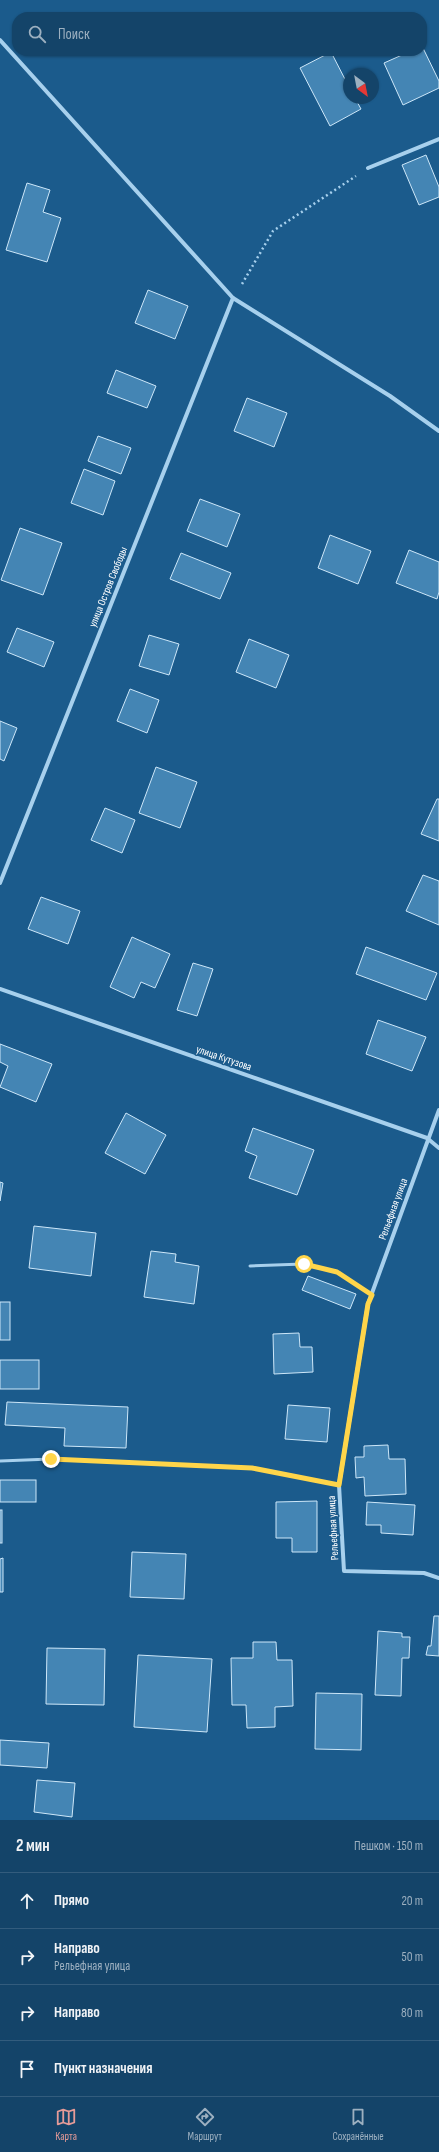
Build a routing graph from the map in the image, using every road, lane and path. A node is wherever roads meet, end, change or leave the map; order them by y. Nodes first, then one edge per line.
1 (0, 40) edge
2 (12, 53) edge
3 (14, 56) edge
4 (439, 139) edge
5 (368, 168) joint
6 (233, 298) junction
7 (439, 431) edge
8 (0, 883) edge
9 (0, 989) edge
10 (439, 1110) edge
11 (427, 1138) junction
12 (439, 1148) edge
13 (250, 1266) dead end
14 (372, 1295) junction
15 (0, 1461) edge
16 (339, 1485) junction
17 (439, 1578) edge

1 - 2 street
3 - 6 street
4 - 5 street
5 - 6 path
6 - 7 street
6 - 8 street, улица Остров Свободы
9 - 11 street, улица Кутузова
10 - 11 street, Рельефная улица
11 - 12 street, улица Кутузова
11 - 14 street, Рельефная улица
13 - 14 lane
14 - 16 street, Рельефная улица
15 - 16 lane
16 - 17 street, Рельефная улица

